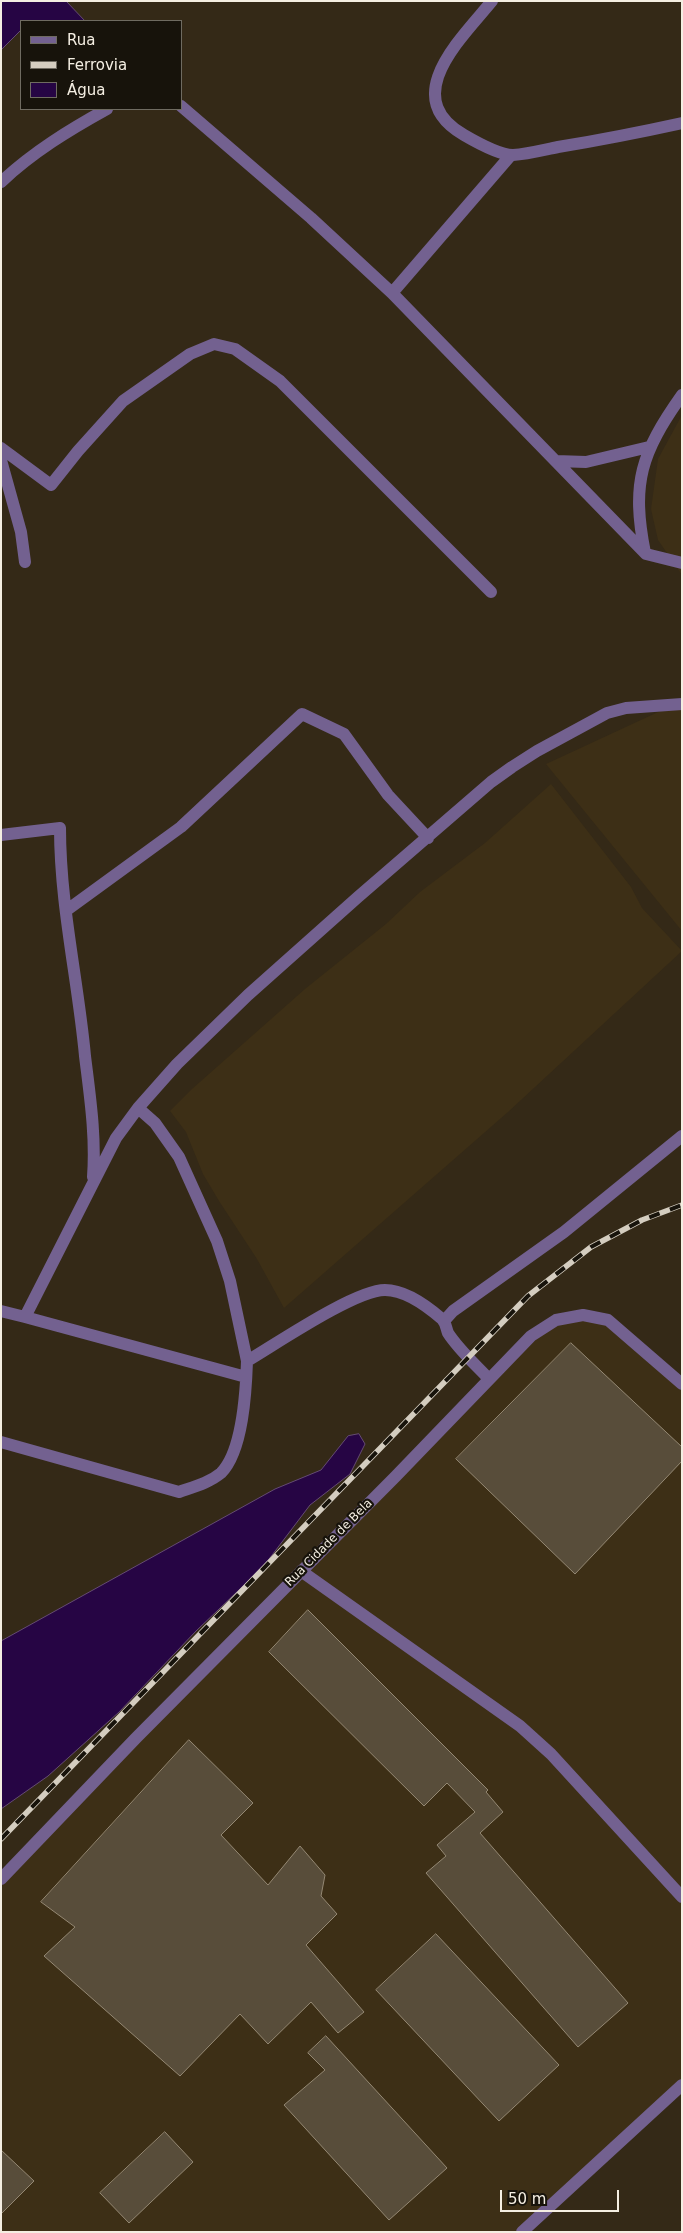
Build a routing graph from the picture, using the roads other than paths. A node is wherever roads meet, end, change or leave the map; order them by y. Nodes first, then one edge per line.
1 (492, 1) edge
2 (182, 107) edge
3 (105, 110) edge
4 (682, 123) edge
5 (511, 155) junction
6 (1, 182) edge
7 (392, 294) junction
8 (682, 395) edge
9 (649, 447) junction
10 (1, 448) edge
11 (1, 460) edge
12 (556, 461) junction
13 (646, 554) junction
14 (25, 562) dead end
15 (682, 563) edge
16 (491, 592) dead end
17 (682, 704) edge
18 (1, 835) edge
19 (428, 838) junction
20 (67, 910) junction
21 (138, 1108) junction
22 (682, 1136) edge
23 (92, 1185) junction
24 (1, 1311) edge
25 (26, 1317) junction
26 (444, 1321) junction
27 (247, 1361) junction
28 (246, 1377) junction
29 (488, 1379) junction
30 (682, 1384) edge
31 (1, 1442) edge
32 (301, 1571) junction
33 (1, 1879) edge
34 (682, 1897) edge
35 (682, 2085) edge
36 (522, 2232) edge

1 - 5 street
2 - 7 street
3 - 6 street
4 - 5 street
5 - 7 street
7 - 12 street
8 - 9 street
9 - 12 street
9 - 13 street
10 - 16 street
11 - 14 street
12 - 13 street
13 - 15 street
17 - 19 street
18 - 20 street
19 - 20 street
19 - 21 street
20 - 23 street
21 - 23 street
21 - 27 street
22 - 26 street
23 - 25 street
24 - 25 street
25 - 28 street
26 - 27 street
26 - 29 street
27 - 28 street
28 - 31 street
29 - 30 street, Rua Cidade de Bela
29 - 32 street, Rua Cidade de Bela
32 - 33 street, Rua Cidade de Bela
32 - 34 street
35 - 36 street

